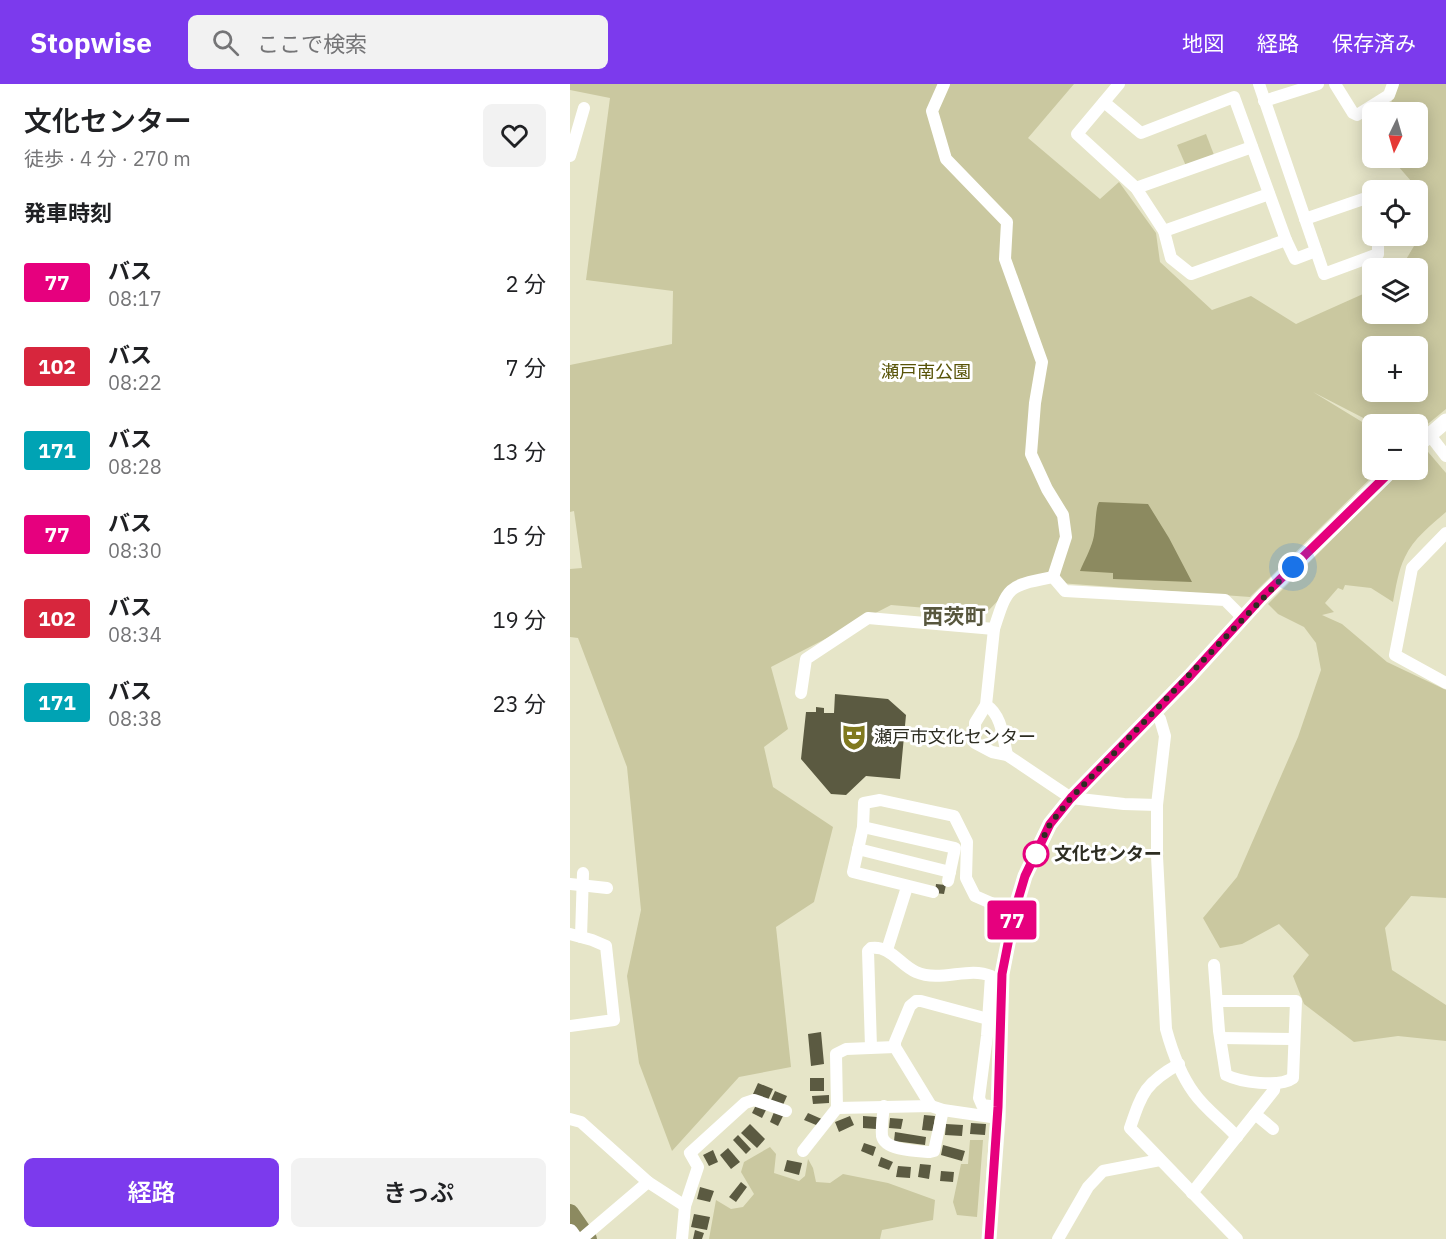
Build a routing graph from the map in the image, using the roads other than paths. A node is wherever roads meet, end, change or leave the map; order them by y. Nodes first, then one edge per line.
1 (944, 84) edge
2 (1119, 84) edge
3 (1258, 84) edge
4 (1318, 84) edge
5 (1335, 84) edge
6 (1393, 84) edge
7 (1264, 101) junction
8 (1104, 102) junction
9 (584, 108) dead end
10 (1252, 147) junction
11 (570, 156) edge
12 (1136, 188) junction
13 (1269, 194) junction
14 (1362, 199) edge
15 (1305, 219) junction
16 (1164, 231) junction
17 (1286, 240) junction
18 (1378, 246) edge
19 (1316, 251) junction
20 (1446, 421) edge
21 (1429, 434) joint
22 (1446, 456) edge
23 (1382, 480) edge
24 (1446, 533) edge
25 (1053, 577) junction
26 (1243, 618) junction
27 (994, 629) junction
28 (1446, 683) edge
29 (801, 693) dead end
30 (986, 705) junction
31 (1153, 714) junction
32 (1008, 755) junction
33 (1071, 798) junction
34 (1157, 805) junction
35 (863, 827) junction
36 (858, 849) junction
37 (579, 880) edge
38 (908, 887) junction
39 (608, 888) dead end
40 (933, 892) dead end
41 (1014, 913) junction
42 (575, 935) edge
43 (887, 950) junction
44 (1214, 965) dead end
45 (1217, 1001) junction
46 (988, 1019) junction
47 (570, 1026) edge
48 (1221, 1038) junction
49 (1294, 1039) junction
50 (870, 1047) junction
51 (895, 1047) junction
52 (1179, 1064) junction
53 (1275, 1084) junction
54 (884, 1106) junction
55 (837, 1108) junction
56 (937, 1108) junction
57 (786, 1111) dead end
58 (998, 1113) junction
59 (1255, 1114) junction
60 (570, 1119) edge
61 (1273, 1129) dead end
62 (1237, 1137) junction
63 (803, 1151) dead end
64 (1160, 1161) junction
65 (648, 1182) junction
66 (1192, 1193) junction
67 (685, 1206) junction
68 (570, 1232) edge
69 (581, 1237) edge
70 (682, 1239) edge
71 (989, 1239) edge
72 (1058, 1239) edge
73 (1237, 1239) edge

1 - 25 street
2 - 8 street
3 - 7 street
4 - 7 street
5 - 6 street
7 - 15 street
8 - 10 street
8 - 12 street
9 - 11 street
10 - 12 street
10 - 13 street
12 - 16 street
13 - 16 street
13 - 17 street
14 - 15 street
15 - 19 street
16 - 17 street
17 - 19 street
18 - 19 street
20 - 21 main road
21 - 22 street
23 - 26 main road
24 - 28 street
25 - 26 street
25 - 27 street
26 - 31 main road
27 - 29 street
27 - 30 street
30 - 32 street
30 - 32 street
31 - 33 main road
31 - 34 street
32 - 33 street
33 - 34 street
33 - 41 main road
34 - 52 street
35 - 36 street
35 - 36 street
35 - 41 street
36 - 38 street
37 - 39 street
37 - 42 street
38 - 40 street
38 - 43 street
41 - 58 main road
42 - 47 street
43 - 46 street
43 - 50 street
44 - 45 street
45 - 48 street
45 - 49 street
46 - 51 street
46 - 58 street
48 - 49 street
48 - 53 street
49 - 53 street
50 - 51 street
50 - 55 street
51 - 56 street
52 - 62 street
52 - 64 street
53 - 59 street
54 - 55 street
54 - 56 street
54 - 56 street
55 - 63 street
56 - 58 street
57 - 67 street
58 - 71 main road
59 - 61 street
59 - 62 street
60 - 65 street
62 - 66 street
64 - 66 street
64 - 72 street
65 - 67 street
65 - 69 street
66 - 73 street
67 - 70 street
68 - 69 highway

